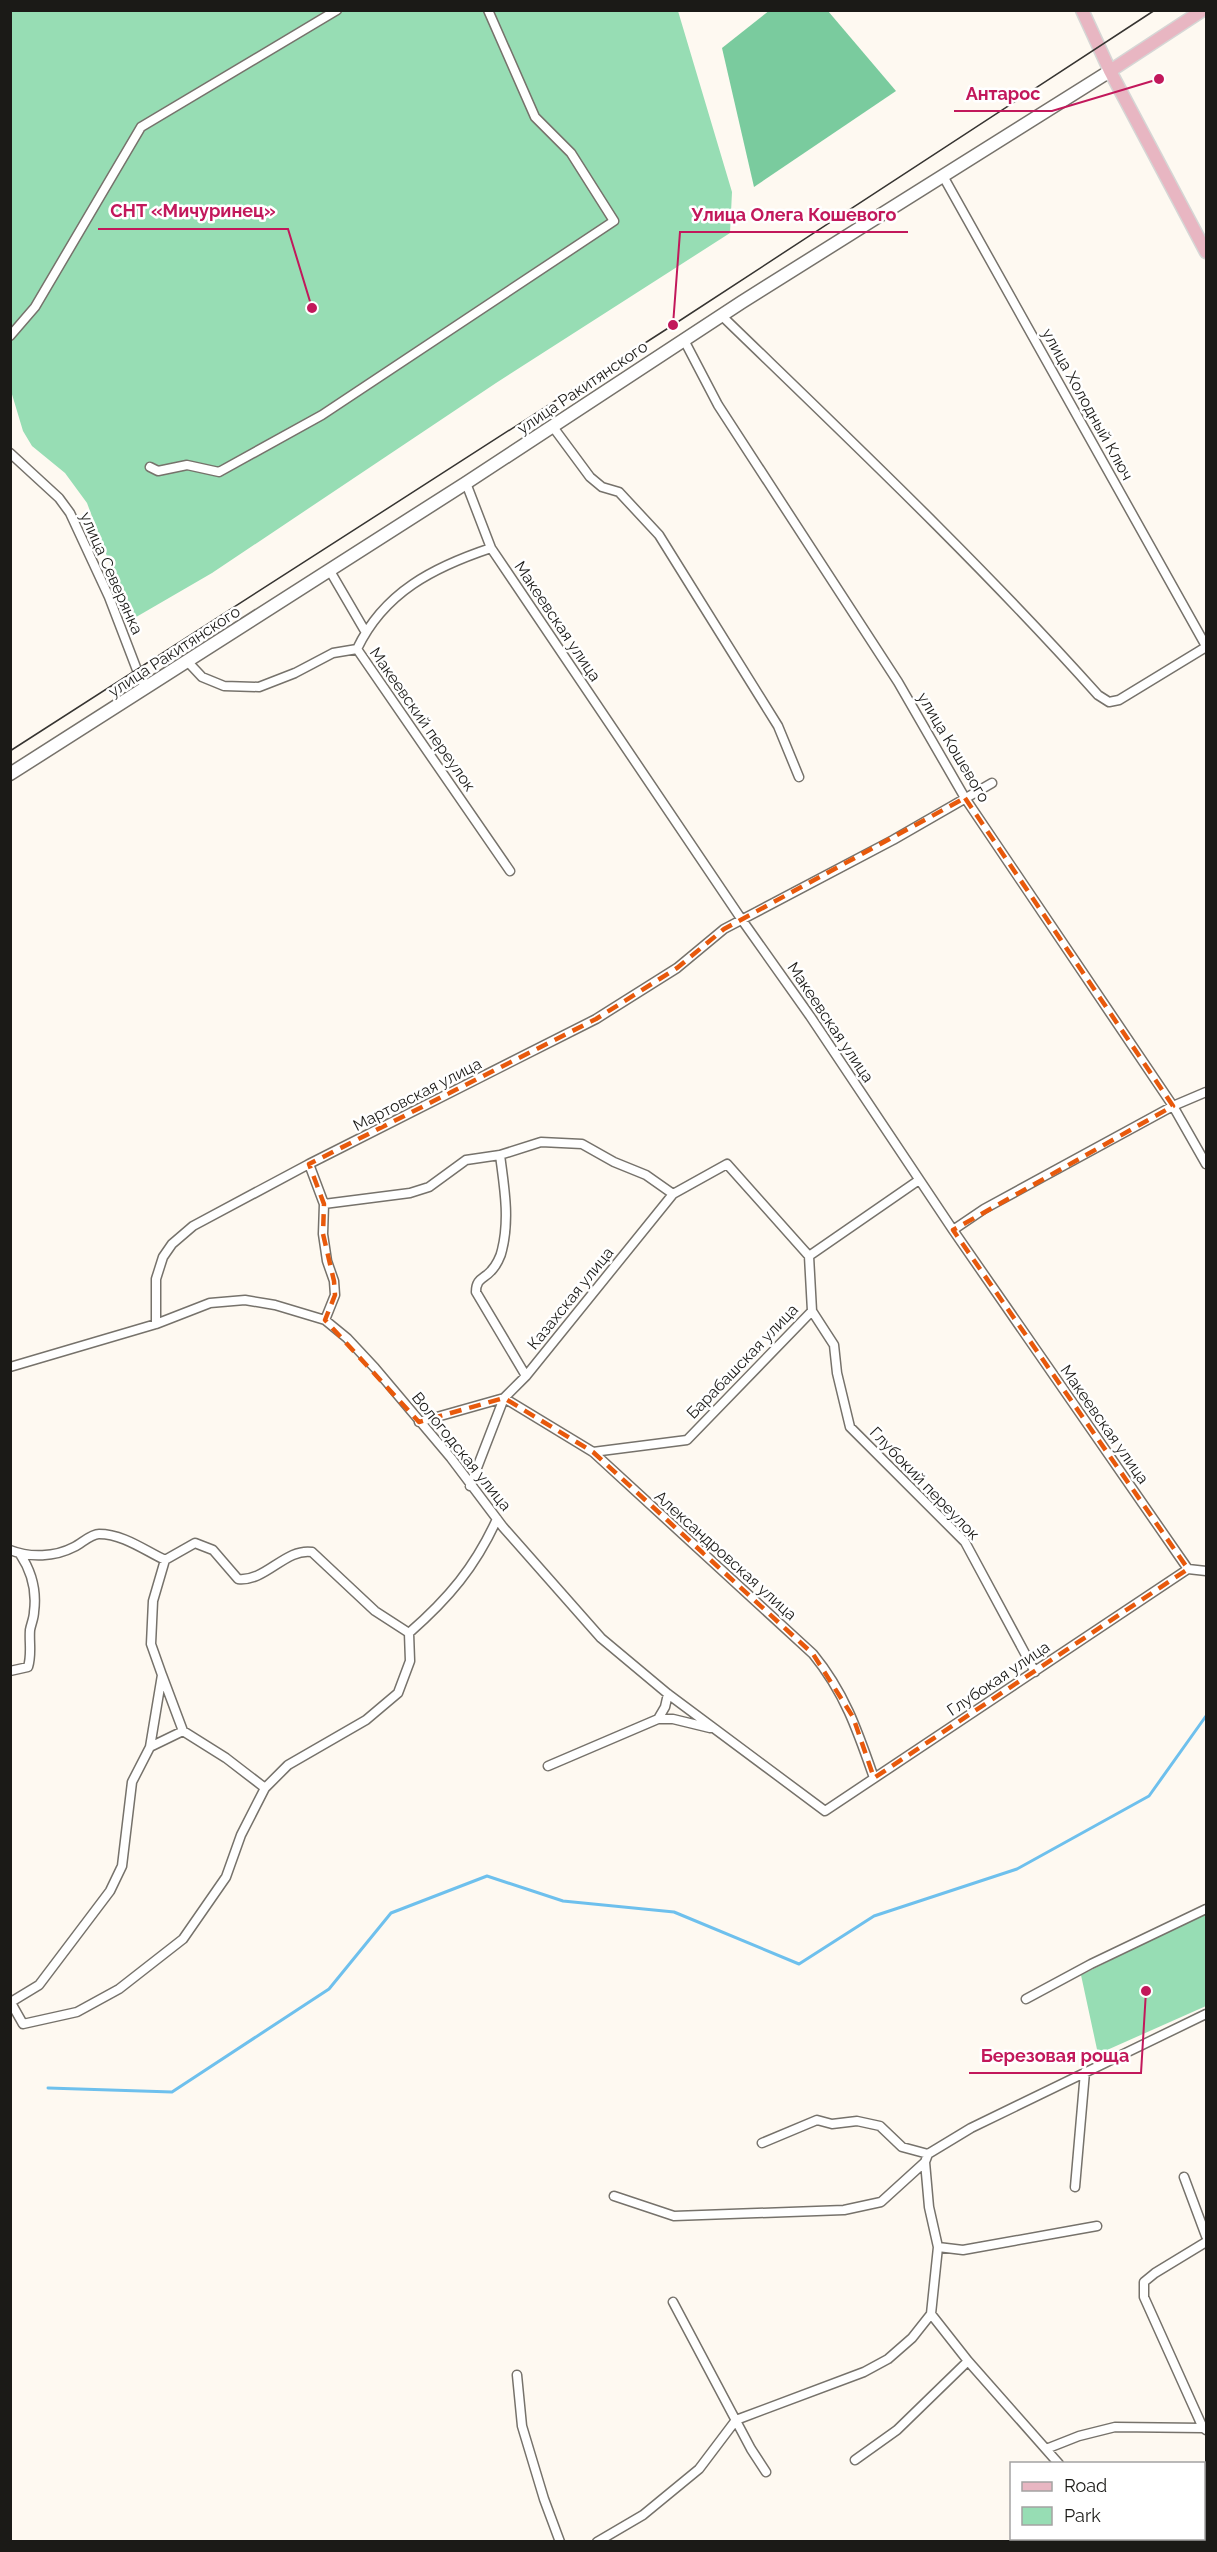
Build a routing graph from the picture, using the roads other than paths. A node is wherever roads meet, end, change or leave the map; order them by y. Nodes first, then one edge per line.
1 (337, 10) edge
2 (488, 10) edge
3 (1082, 10) edge
4 (1203, 10) edge
5 (1110, 71) junction
6 (943, 176) junction
7 (1206, 252) edge
8 (722, 316) junction
9 (10, 336) edge
10 (684, 340) junction
11 (553, 427) junction
12 (10, 453) edge
13 (150, 467) dead end
14 (466, 483) junction
15 (491, 548) junction
16 (330, 571) junction
17 (365, 631) junction
18 (1206, 647) edge
19 (357, 649) junction
20 (187, 661) junction
21 (146, 689) junction
22 (10, 774) edge
23 (799, 777) dead end
24 (992, 783) dead end
25 (965, 798) junction
26 (510, 871) dead end
27 (742, 920) junction
28 (1206, 1092) edge
29 (1173, 1106) junction
30 (500, 1155) junction
31 (309, 1164) junction
32 (1206, 1164) edge
33 (919, 1180) junction
34 (673, 1194) junction
35 (324, 1204) junction
36 (953, 1230) junction
37 (809, 1256) junction
38 (812, 1311) junction
39 (325, 1320) junction
40 (156, 1324) junction
41 (10, 1367) edge
42 (526, 1376) junction
43 (504, 1398) junction
44 (419, 1422) junction
45 (593, 1452) junction
46 (470, 1486) junction
47 (497, 1519) junction
48 (10, 1550) edge
49 (20, 1554) junction
50 (165, 1560) junction
51 (1188, 1569) junction
52 (1206, 1571) edge
53 (409, 1633) junction
54 (10, 1671) edge
55 (1035, 1672) junction
56 (162, 1675) junction
57 (668, 1694) junction
58 (658, 1719) junction
59 (717, 1730) junction
60 (183, 1731) junction
61 (150, 1747) junction
62 (548, 1766) dead end
63 (874, 1778) junction
64 (265, 1788) junction
65 (825, 1811) joint
66 (1206, 1909) edge
67 (1026, 1999) dead end
68 (11, 2001) edge
69 (1206, 2014) edge
70 (1084, 2072) junction
71 (762, 2143) dead end
72 (927, 2158) junction
73 (1184, 2177) dead end
74 (1075, 2187) dead end
75 (614, 2196) dead end
76 (1097, 2226) dead end
77 (1206, 2236) edge
78 (1206, 2242) edge
79 (938, 2247) junction
80 (673, 2302) dead end
81 (931, 2314) junction
82 (968, 2361) junction
83 (517, 2375) dead end
84 (736, 2420) junction
85 (1205, 2429) edge
86 (1046, 2449) junction
87 (855, 2460) dead end
88 (1058, 2462) edge
89 (766, 2472) dead end
90 (560, 2541) edge
91 (597, 2541) edge

1 - 9 street
2 - 13 street
3 - 5 main road
4 - 5 main road, улица Ракитянского
5 - 6 main road, улица Ракитянского
5 - 7 main road
6 - 8 main road, улица Ракитянского
6 - 18 street, улица Холодный Ключ
8 - 10 main road, улица Ракитянского
8 - 18 street
10 - 11 main road, улица Ракитянского
10 - 25 street, улица Кошевого
11 - 14 main road, улица Ракитянского
11 - 23 street
12 - 21 street, улица Северянка
14 - 15 street, Макеевская улица
14 - 16 main road, улица Ракитянского
15 - 17 street
15 - 27 street, Макеевская улица
16 - 17 street
16 - 20 main road, улица Ракитянского
17 - 19 street
19 - 20 street, Макеевский переулок
19 - 26 street, Макеевский переулок
20 - 21 main road, улица Ракитянского
21 - 22 main road, улица Ракитянского
24 - 25 street, Мартовская улица
25 - 27 street, Мартовская улица
25 - 29 street, улица Кошевого
27 - 31 street, Мартовская улица
27 - 33 street, Макеевская улица
28 - 29 street
29 - 32 street, улица Кошевого
29 - 36 street
30 - 34 street
30 - 35 street
30 - 42 street
31 - 35 street
31 - 40 street, Мартовская улица
33 - 36 street, Макеевская улица
33 - 37 street
34 - 37 street, Казахская улица
34 - 42 street, Казахская улица
35 - 39 street
36 - 51 street, Макеевская улица
37 - 38 street, Барабашская улица
38 - 45 street, Барабашская улица
38 - 55 street, Глубокий переулок
39 - 40 street, Вологодская улица
39 - 44 street, Вологодская улица
40 - 41 street, Вологодская улица
42 - 43 street, Казахская улица
43 - 44 street, Казахская улица
43 - 45 street, Александровская улица
43 - 46 street
44 - 46 street, Вологодская улица
45 - 63 street, Александровская улица
46 - 47 street, Вологодская улица
47 - 53 street
47 - 57 street, Вологодская улица
48 - 49 street
49 - 50 street
49 - 54 street
50 - 53 street
50 - 56 street
51 - 52 street
51 - 55 street, Глубокая улица
53 - 64 street
55 - 63 street, Глубокая улица
56 - 60 street
56 - 61 street
57 - 58 street
57 - 59 street, Вологодская улица
58 - 59 street
58 - 62 street
59 - 65 street, Вологодская улица
60 - 61 street
60 - 64 street
61 - 68 street
63 - 65 street, Глубокая улица
64 - 68 street
66 - 67 street
69 - 70 street
70 - 72 street
70 - 74 street
71 - 72 street
72 - 75 street
72 - 79 street
73 - 77 street
76 - 79 street
78 - 85 street
79 - 81 street
80 - 84 street
81 - 82 street
81 - 84 street
82 - 86 street
82 - 87 street
83 - 90 street
84 - 89 street
84 - 91 street
85 - 86 street
86 - 88 street

